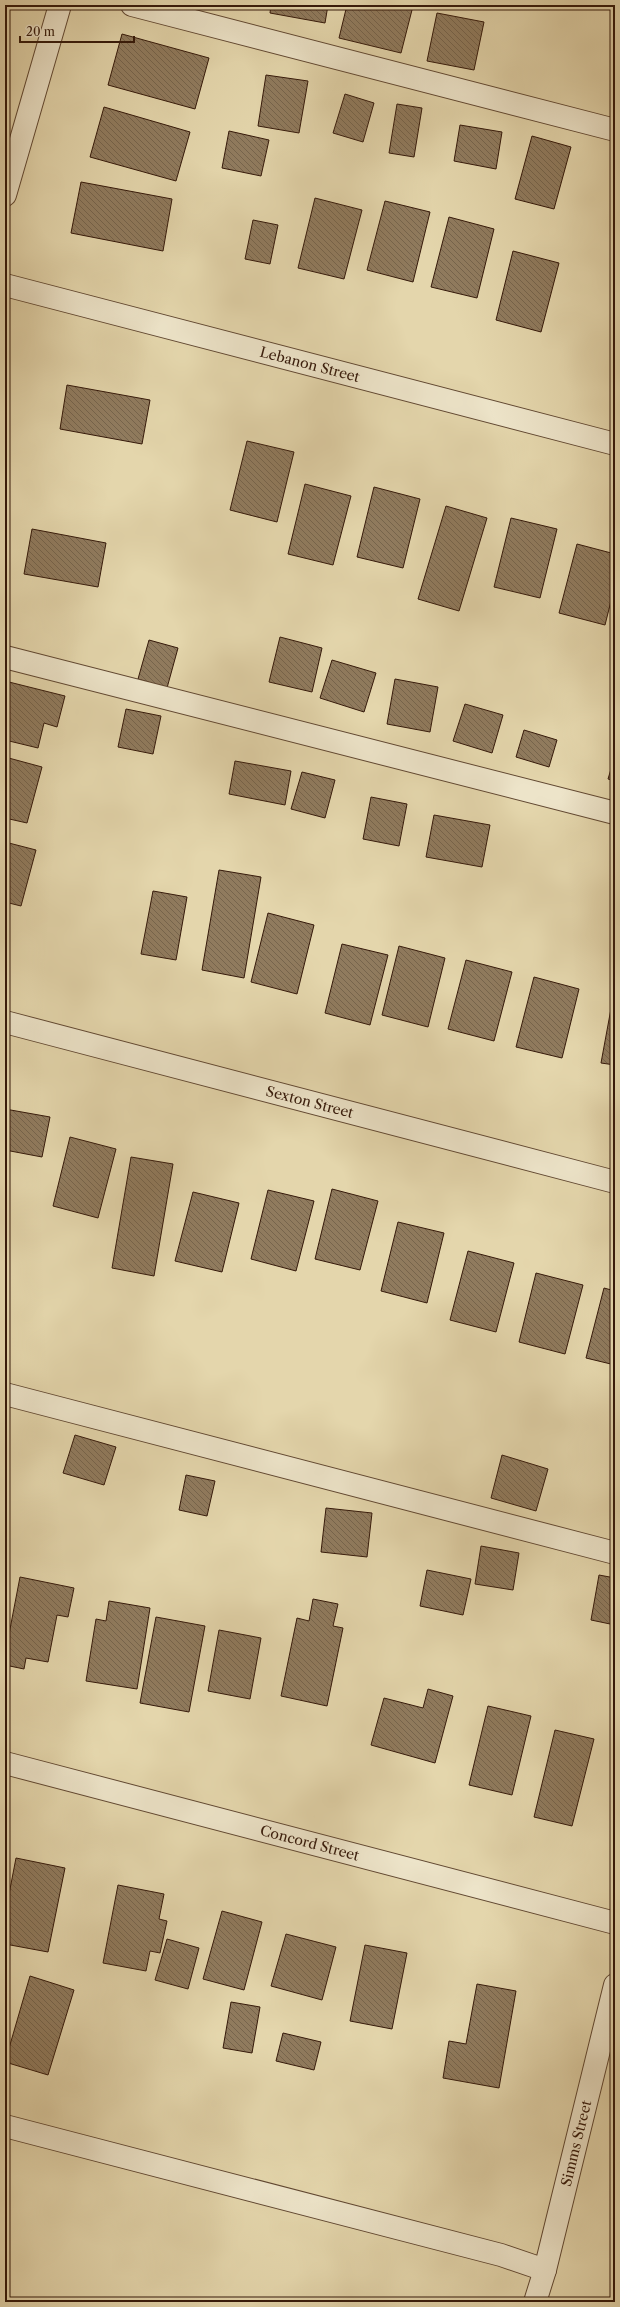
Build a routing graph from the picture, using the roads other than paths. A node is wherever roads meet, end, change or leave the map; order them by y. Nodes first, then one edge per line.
1 (60, 5) edge
2 (132, 5) edge
3 (615, 130) edge
4 (5, 196) edge
5 (5, 285) edge
6 (615, 444) edge
7 (5, 657) edge
8 (615, 814) edge
9 (5, 1022) edge
10 (615, 1182) edge
11 (5, 1394) edge
12 (615, 1553) edge
13 (5, 1763) edge
14 (615, 1923) edge
15 (615, 1985) edge
16 (5, 2126) edge
17 (545, 2270) junction
18 (535, 2302) edge

1 - 4 street
2 - 3 street
5 - 6 street, Lebanon Street
7 - 8 street
9 - 10 street, Sexton Street
11 - 12 street
13 - 14 street, Concord Street
15 - 17 street, Simms Street
16 - 17 street
17 - 18 street, Simms Street

